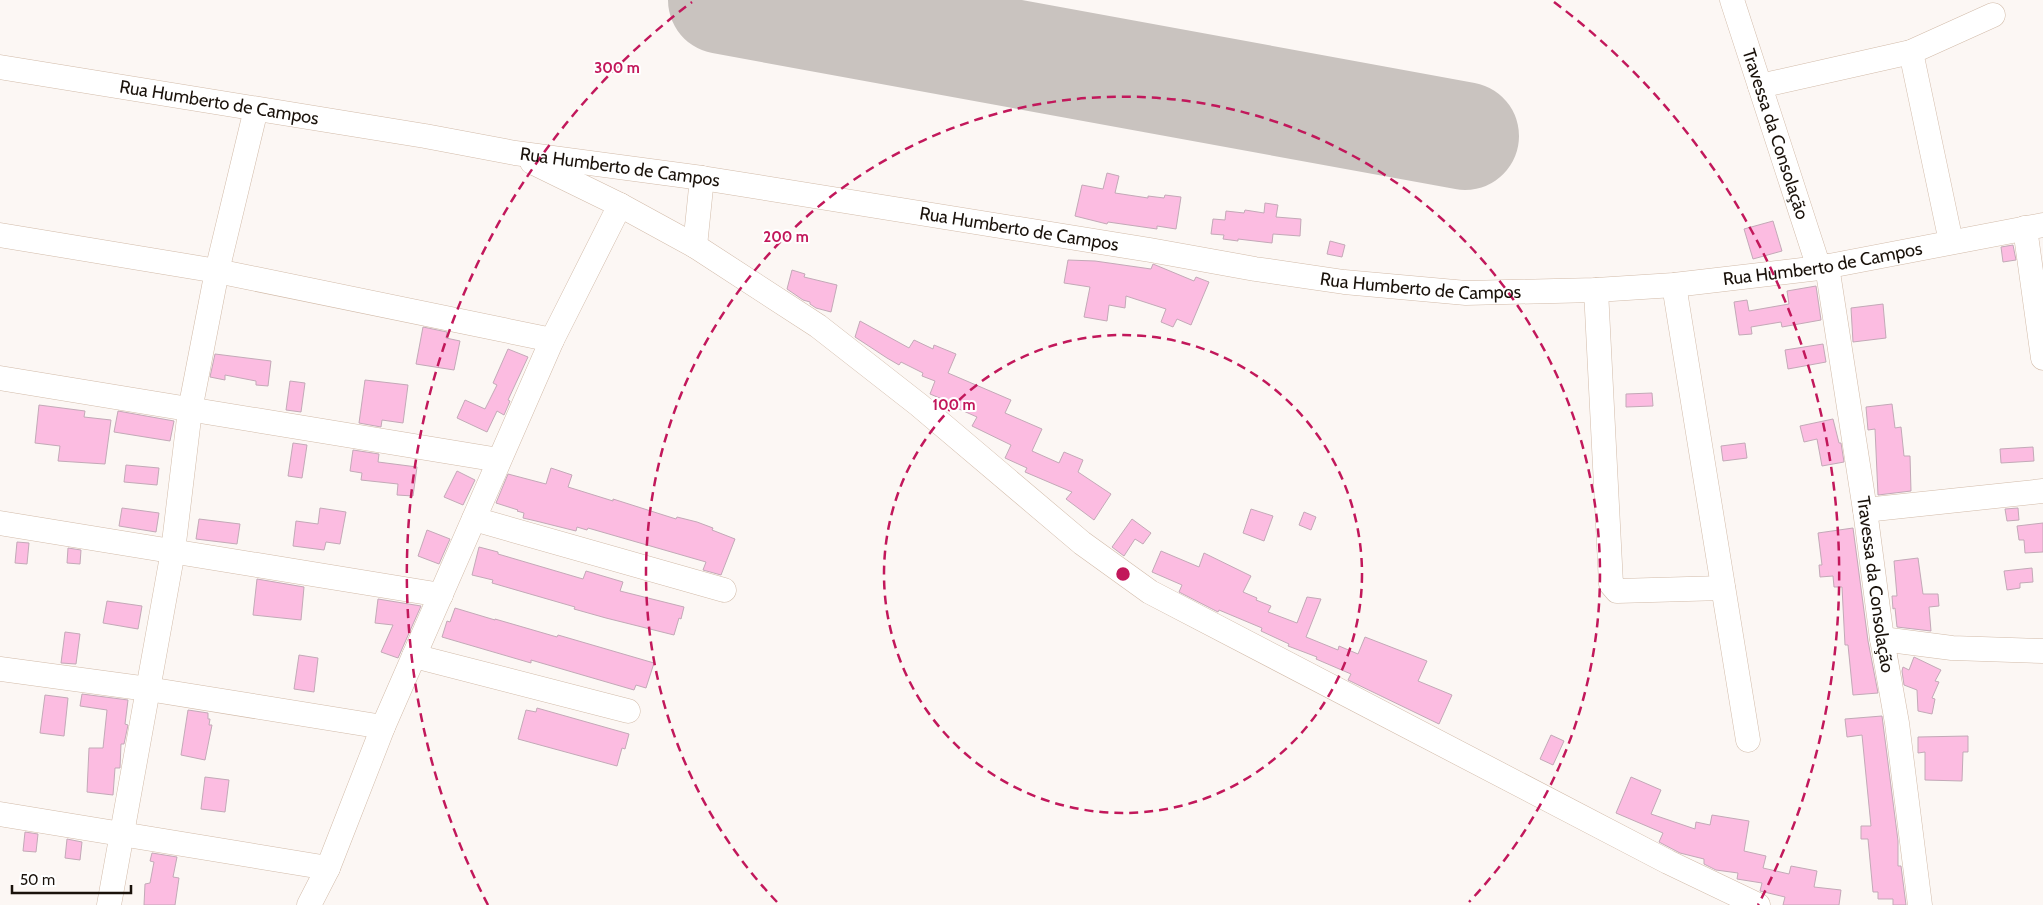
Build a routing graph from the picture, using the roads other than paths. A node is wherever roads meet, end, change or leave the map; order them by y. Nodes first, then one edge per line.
1 (1732, 0) edge
2 (1994, 15) dead end
3 (1911, 52) junction
4 (0, 67) edge
5 (1760, 86) junction
6 (256, 108) junction
7 (515, 153) junction
8 (702, 178) junction
9 (620, 205) junction
10 (2034, 226) edge
11 (0, 235) edge
12 (1951, 242) junction
13 (695, 246) junction
14 (1823, 267) junction
15 (217, 271) junction
16 (1674, 284) junction
17 (1596, 290) junction
18 (552, 340) junction
19 (2043, 358) edge
20 (0, 378) edge
21 (190, 410) junction
22 (499, 460) junction
23 (2043, 491) edge
24 (1865, 510) junction
25 (474, 519) junction
26 (0, 523) edge
27 (173, 551) junction
28 (1723, 588) junction
29 (724, 590) dead end
30 (442, 595) junction
31 (1882, 639) junction
32 (2043, 651) edge
33 (414, 656) junction
34 (0, 669) edge
35 (148, 689) junction
36 (628, 711) dead end
37 (383, 727) junction
38 (1748, 740) dead end
39 (0, 814) edge
40 (123, 835) junction
41 (328, 868) junction
42 (109, 905) edge
43 (309, 905) edge
44 (1758, 905) edge
45 (1920, 905) edge

1 - 5 street, Travessa da Consolação
2 - 3 street
3 - 5 street
3 - 12 street
4 - 6 street, Rua Humberto de Campos
5 - 14 street, Travessa da Consolação
6 - 7 street, Rua Humberto de Campos
6 - 15 street
7 - 8 street, Rua Humberto de Campos
7 - 9 street
8 - 13 street
8 - 17 street, Rua Humberto de Campos
9 - 13 street
9 - 18 street
10 - 12 street, Rua Humberto de Campos
10 - 19 street
11 - 15 street
12 - 14 street, Rua Humberto de Campos
13 - 44 street
14 - 16 street, Rua Humberto de Campos
14 - 24 street, Travessa da Consolação
15 - 18 street
15 - 21 street
16 - 17 street, Rua Humberto de Campos
16 - 28 street
17 - 28 street
18 - 22 street
20 - 21 street
21 - 22 street
21 - 27 street
22 - 25 street
23 - 24 street
24 - 31 street, Travessa da Consolação
25 - 29 street
25 - 30 street
26 - 27 street
27 - 30 street
27 - 35 street
28 - 38 street
30 - 33 street
31 - 32 street
31 - 45 street, Travessa da Consolação
33 - 36 street
33 - 37 street
34 - 35 street
35 - 37 street
35 - 40 street
37 - 41 street
39 - 40 street
40 - 41 street
40 - 42 street
41 - 43 street

